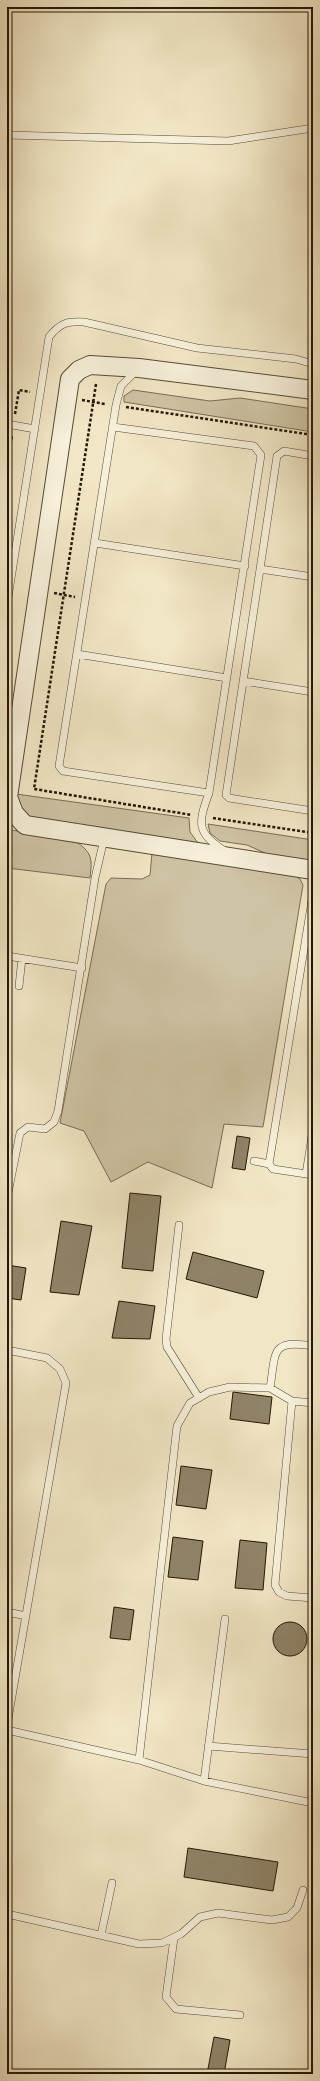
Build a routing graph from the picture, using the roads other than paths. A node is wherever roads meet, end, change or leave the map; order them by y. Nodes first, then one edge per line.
1 (313, 128) edge
2 (7, 135) edge
3 (313, 364) edge
4 (139, 368) junction
5 (313, 390) edge
6 (10, 425) edge
7 (113, 427) junction
8 (35, 428) junction
9 (313, 456) edge
10 (95, 543) junction
11 (245, 566) junction
12 (260, 569) junction
13 (313, 577) edge
14 (7, 604) edge
15 (77, 654) junction
16 (227, 678) junction
17 (243, 681) junction
18 (313, 692) edge
19 (209, 793) junction
20 (313, 811) edge
21 (7, 819) edge
22 (25, 826) junction
23 (104, 839) junction
24 (235, 857) junction
25 (313, 870) edge
26 (313, 894) edge
27 (7, 956) edge
28 (22, 958) junction
29 (82, 968) junction
30 (19, 986) dead end
31 (313, 1130) edge
32 (254, 1161) dead end
33 (269, 1164) junction
34 (310, 1174) edge
35 (7, 1198) edge
36 (179, 1225) dead end
37 (313, 1346) edge
38 (7, 1350) edge
39 (270, 1388) junction
40 (199, 1398) junction
41 (292, 1401) junction
42 (313, 1403) edge
43 (313, 1598) edge
44 (7, 1612) edge
45 (26, 1616) junction
46 (225, 1619) dead end
47 (7, 1725) edge
48 (7, 1730) edge
49 (208, 1746) junction
50 (313, 1754) edge
51 (140, 1760) junction
52 (204, 1781) junction
53 (313, 1804) edge
54 (112, 1883) dead end
55 (303, 1890) dead end
56 (7, 1914) edge
57 (101, 1935) junction
58 (174, 1938) junction
59 (240, 2015) dead end

1 - 2 lane
3 - 8 lane
4 - 5 street
4 - 7 lane
4 - 22 street
6 - 8 lane
7 - 10 lane
7 - 11 lane
8 - 14 lane
9 - 12 lane
10 - 11 lane
10 - 15 lane
11 - 16 lane
12 - 13 lane
12 - 17 lane
15 - 16 lane
15 - 19 lane
16 - 19 lane
17 - 18 lane
17 - 20 lane
19 - 24 lane
21 - 22 lane
22 - 23 street
23 - 24 street
23 - 29 lane
24 - 25 street
26 - 33 lane
27 - 28 lane
28 - 29 lane
28 - 30 lane
29 - 35 lane
31 - 34 lane
32 - 33 lane
33 - 34 lane
36 - 40 lane
37 - 39 lane
38 - 45 lane
39 - 40 lane
39 - 41 lane
40 - 51 lane
41 - 42 lane
41 - 43 lane
44 - 45 lane
45 - 47 lane
46 - 49 lane
48 - 51 lane
49 - 50 lane
49 - 52 lane
51 - 52 lane
52 - 53 lane
54 - 57 lane
55 - 58 lane
56 - 57 lane
57 - 58 lane
58 - 59 lane

